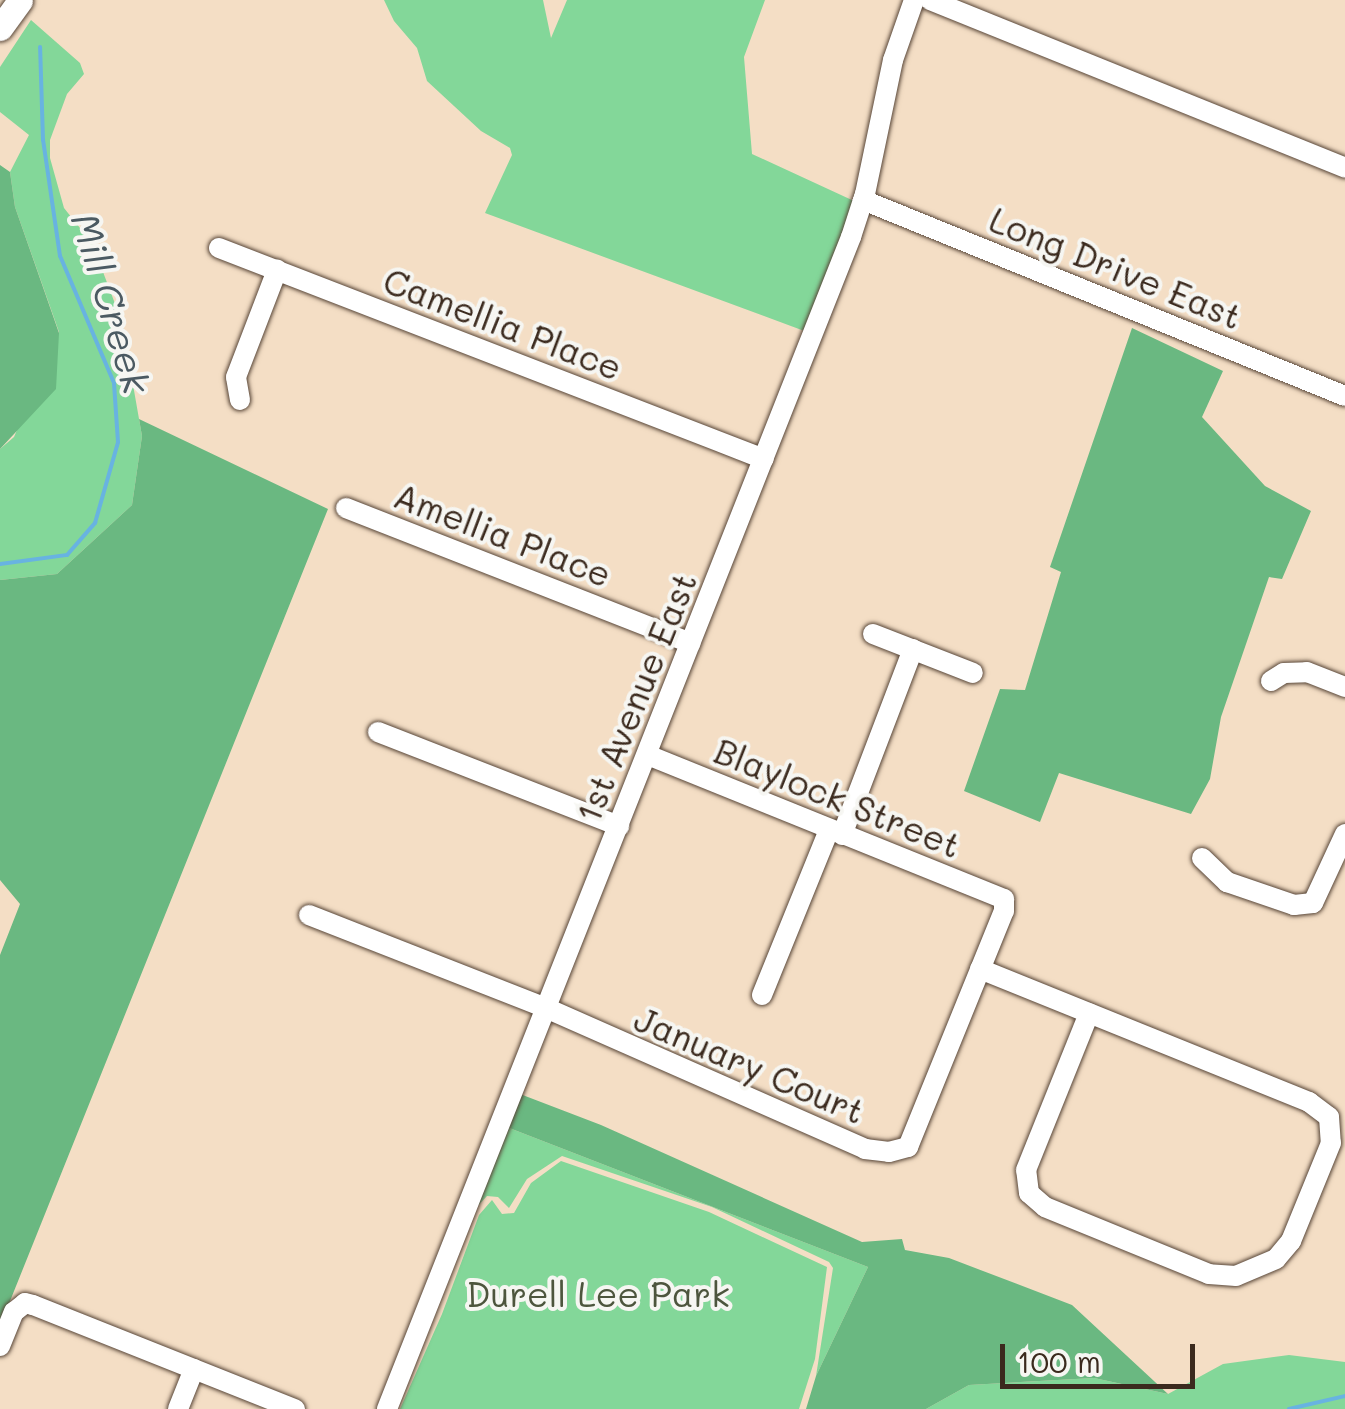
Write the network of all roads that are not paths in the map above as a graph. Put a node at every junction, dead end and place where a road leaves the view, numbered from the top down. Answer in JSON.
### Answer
{"nodes":[{"id":1,"x":20,"y":0,"type":"edge"},
{"id":2,"x":914,"y":0,"type":"edge"},
{"id":3,"x":937,"y":1,"type":"edge"},
{"id":4,"x":0,"y":28,"type":"edge"},
{"id":5,"x":1345,"y":168,"type":"edge"},
{"id":6,"x":863,"y":200,"type":"junction"},
{"id":7,"x":219,"y":248,"type":"dead end"},
{"id":8,"x":277,"y":270,"type":"junction"},
{"id":9,"x":1345,"y":396,"type":"edge"},
{"id":10,"x":240,"y":400,"type":"dead end"},
{"id":11,"x":764,"y":459,"type":"junction"},
{"id":12,"x":346,"y":508,"type":"dead end"},
{"id":13,"x":873,"y":634,"type":"dead end"},
{"id":14,"x":691,"y":643,"type":"junction"},
{"id":15,"x":912,"y":650,"type":"junction"},
{"id":16,"x":973,"y":673,"type":"dead end"},
{"id":17,"x":1271,"y":680,"type":"dead end"},
{"id":18,"x":1345,"y":687,"type":"edge"},
{"id":19,"x":378,"y":732,"type":"dead end"},
{"id":20,"x":647,"y":756,"type":"junction"},
{"id":21,"x":620,"y":826,"type":"junction"},
{"id":22,"x":836,"y":833,"type":"junction"},
{"id":23,"x":1345,"y":834,"type":"edge"},
{"id":24,"x":1202,"y":858,"type":"dead end"},
{"id":25,"x":1004,"y":899,"type":"joint"},
{"id":26,"x":309,"y":915,"type":"dead end"},
{"id":27,"x":980,"y":969,"type":"junction"},
{"id":28,"x":762,"y":995,"type":"dead end"},
{"id":29,"x":546,"y":1008,"type":"junction"},
{"id":30,"x":1090,"y":1014,"type":"junction"},
{"id":31,"x":1337,"y":1113,"type":"edge"},
{"id":32,"x":0,"y":1346,"type":"edge"},
{"id":33,"x":194,"y":1369,"type":"junction"},
{"id":34,"x":178,"y":1409,"type":"edge"},
{"id":35,"x":295,"y":1409,"type":"edge"},
{"id":36,"x":388,"y":1409,"type":"edge"}],
"edges":[{"from":1,"to":4,"type":"main road"},
{"from":2,"to":6,"type":"street","name":"1st Avenue East"},
{"from":3,"to":5,"type":"street"},
{"from":6,"to":9,"type":"street","name":"Long Drive East"},
{"from":6,"to":11,"type":"street","name":"1st Avenue East"},
{"from":7,"to":8,"type":"street","name":"Camellia Place"},
{"from":8,"to":10,"type":"street"},
{"from":8,"to":11,"type":"street","name":"Camellia Place"},
{"from":11,"to":14,"type":"street","name":"1st Avenue East"},
{"from":12,"to":14,"type":"street","name":"Amellia Place"},
{"from":13,"to":15,"type":"street"},
{"from":14,"to":20,"type":"street","name":"1st Avenue East"},
{"from":15,"to":16,"type":"street"},
{"from":15,"to":22,"type":"street"},
{"from":17,"to":18,"type":"street"},
{"from":19,"to":21,"type":"street"},
{"from":20,"to":21,"type":"street","name":"1st Avenue East"},
{"from":20,"to":22,"type":"street","name":"Blaylock Street"},
{"from":21,"to":29,"type":"street","name":"1st Avenue East"},
{"from":22,"to":25,"type":"street","name":"Blaylock Street"},
{"from":22,"to":28,"type":"street"},
{"from":23,"to":24,"type":"street"},
{"from":25,"to":27,"type":"street","name":"January Court"},
{"from":26,"to":29,"type":"street"},
{"from":27,"to":29,"type":"street","name":"January Court"},
{"from":27,"to":30,"type":"street"},
{"from":29,"to":36,"type":"street","name":"1st Avenue East"},
{"from":30,"to":31,"type":"street"},
{"from":30,"to":31,"type":"street"},
{"from":32,"to":33,"type":"street"},
{"from":33,"to":34,"type":"street"},
{"from":33,"to":35,"type":"street"}]}
